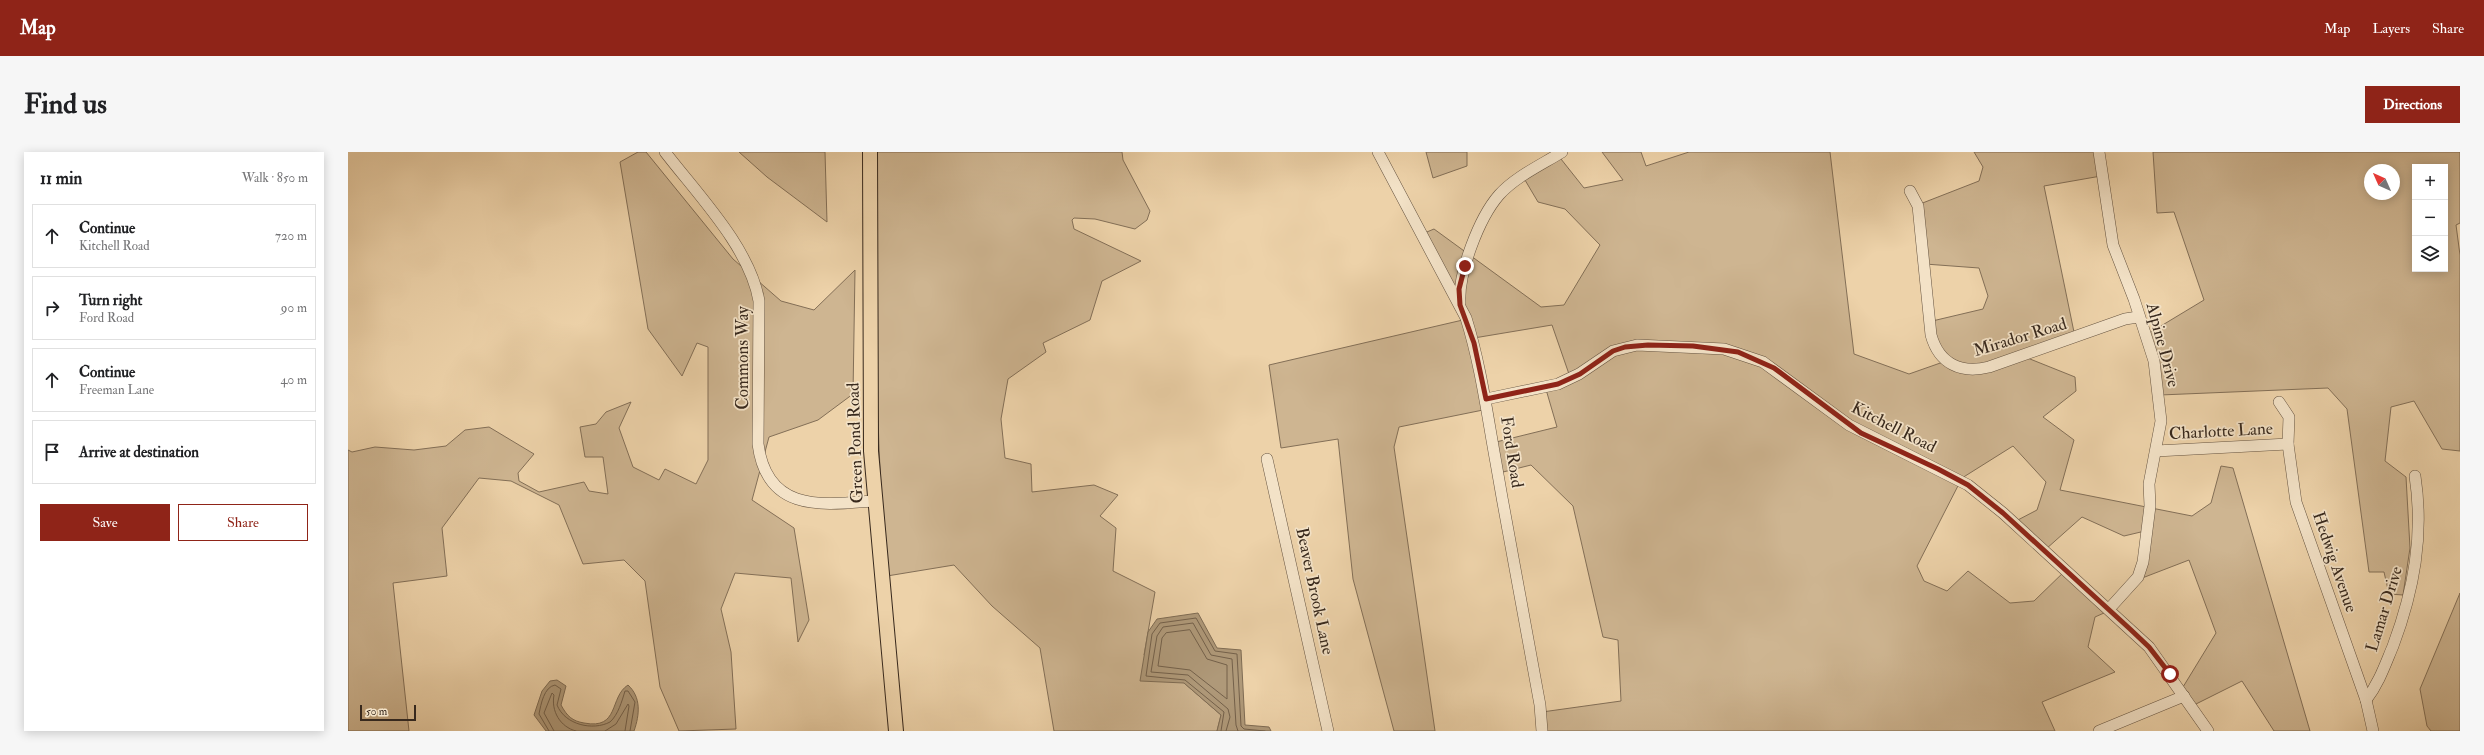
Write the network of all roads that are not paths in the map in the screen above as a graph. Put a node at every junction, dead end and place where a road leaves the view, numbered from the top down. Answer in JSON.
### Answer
{"nodes":[{"id":1,"x":665,"y":152,"type":"edge"},
{"id":2,"x":870,"y":152,"type":"edge"},
{"id":3,"x":1378,"y":152,"type":"edge"},
{"id":4,"x":1562,"y":152,"type":"edge"},
{"id":5,"x":2099,"y":152,"type":"edge"},
{"id":6,"x":1910,"y":190,"type":"dead end"},
{"id":7,"x":1460,"y":305,"type":"junction"},
{"id":8,"x":2138,"y":317,"type":"junction"},
{"id":9,"x":1486,"y":399,"type":"junction"},
{"id":10,"x":2279,"y":402,"type":"dead end"},
{"id":11,"x":2288,"y":444,"type":"junction"},
{"id":12,"x":2156,"y":452,"type":"junction"},
{"id":13,"x":1267,"y":459,"type":"dead end"},
{"id":14,"x":2415,"y":476,"type":"dead end"},
{"id":15,"x":874,"y":501,"type":"junction"},
{"id":16,"x":2109,"y":609,"type":"junction"},
{"id":17,"x":2184,"y":696,"type":"junction"},
{"id":18,"x":2366,"y":700,"type":"junction"},
{"id":19,"x":896,"y":731,"type":"edge"},
{"id":20,"x":1328,"y":731,"type":"edge"},
{"id":21,"x":1542,"y":731,"type":"edge"},
{"id":22,"x":2098,"y":731,"type":"edge"},
{"id":23,"x":2208,"y":731,"type":"edge"},
{"id":24,"x":2373,"y":731,"type":"edge"}],
"edges":[{"from":1,"to":15,"type":"street","name":"Commons Way"},
{"from":2,"to":15,"type":"main road","name":"Green Pond Road"},
{"from":3,"to":7,"type":"street","name":"Ford Road"},
{"from":4,"to":7,"type":"street"},
{"from":5,"to":8,"type":"street","name":"Alpine Drive"},
{"from":6,"to":8,"type":"street","name":"Mirador Road"},
{"from":7,"to":9,"type":"street","name":"Ford Road"},
{"from":8,"to":12,"type":"street","name":"Alpine Drive"},
{"from":9,"to":16,"type":"street","name":"Kitchell Road"},
{"from":9,"to":21,"type":"street","name":"Ford Road"},
{"from":10,"to":11,"type":"street","name":"Hedwig Avenue"},
{"from":11,"to":12,"type":"street","name":"Charlotte Lane"},
{"from":11,"to":18,"type":"street","name":"Hedwig Avenue"},
{"from":12,"to":16,"type":"street","name":"Alpine Drive"},
{"from":13,"to":20,"type":"street","name":"Beaver Brook Lane"},
{"from":14,"to":18,"type":"street","name":"Lamar Drive"},
{"from":15,"to":19,"type":"main road","name":"Green Pond Road"},
{"from":16,"to":17,"type":"street","name":"Kitchell Road"},
{"from":17,"to":22,"type":"street"},
{"from":17,"to":23,"type":"street","name":"Kitchell Road"},
{"from":18,"to":24,"type":"street","name":"Hedwig Avenue"}]}
